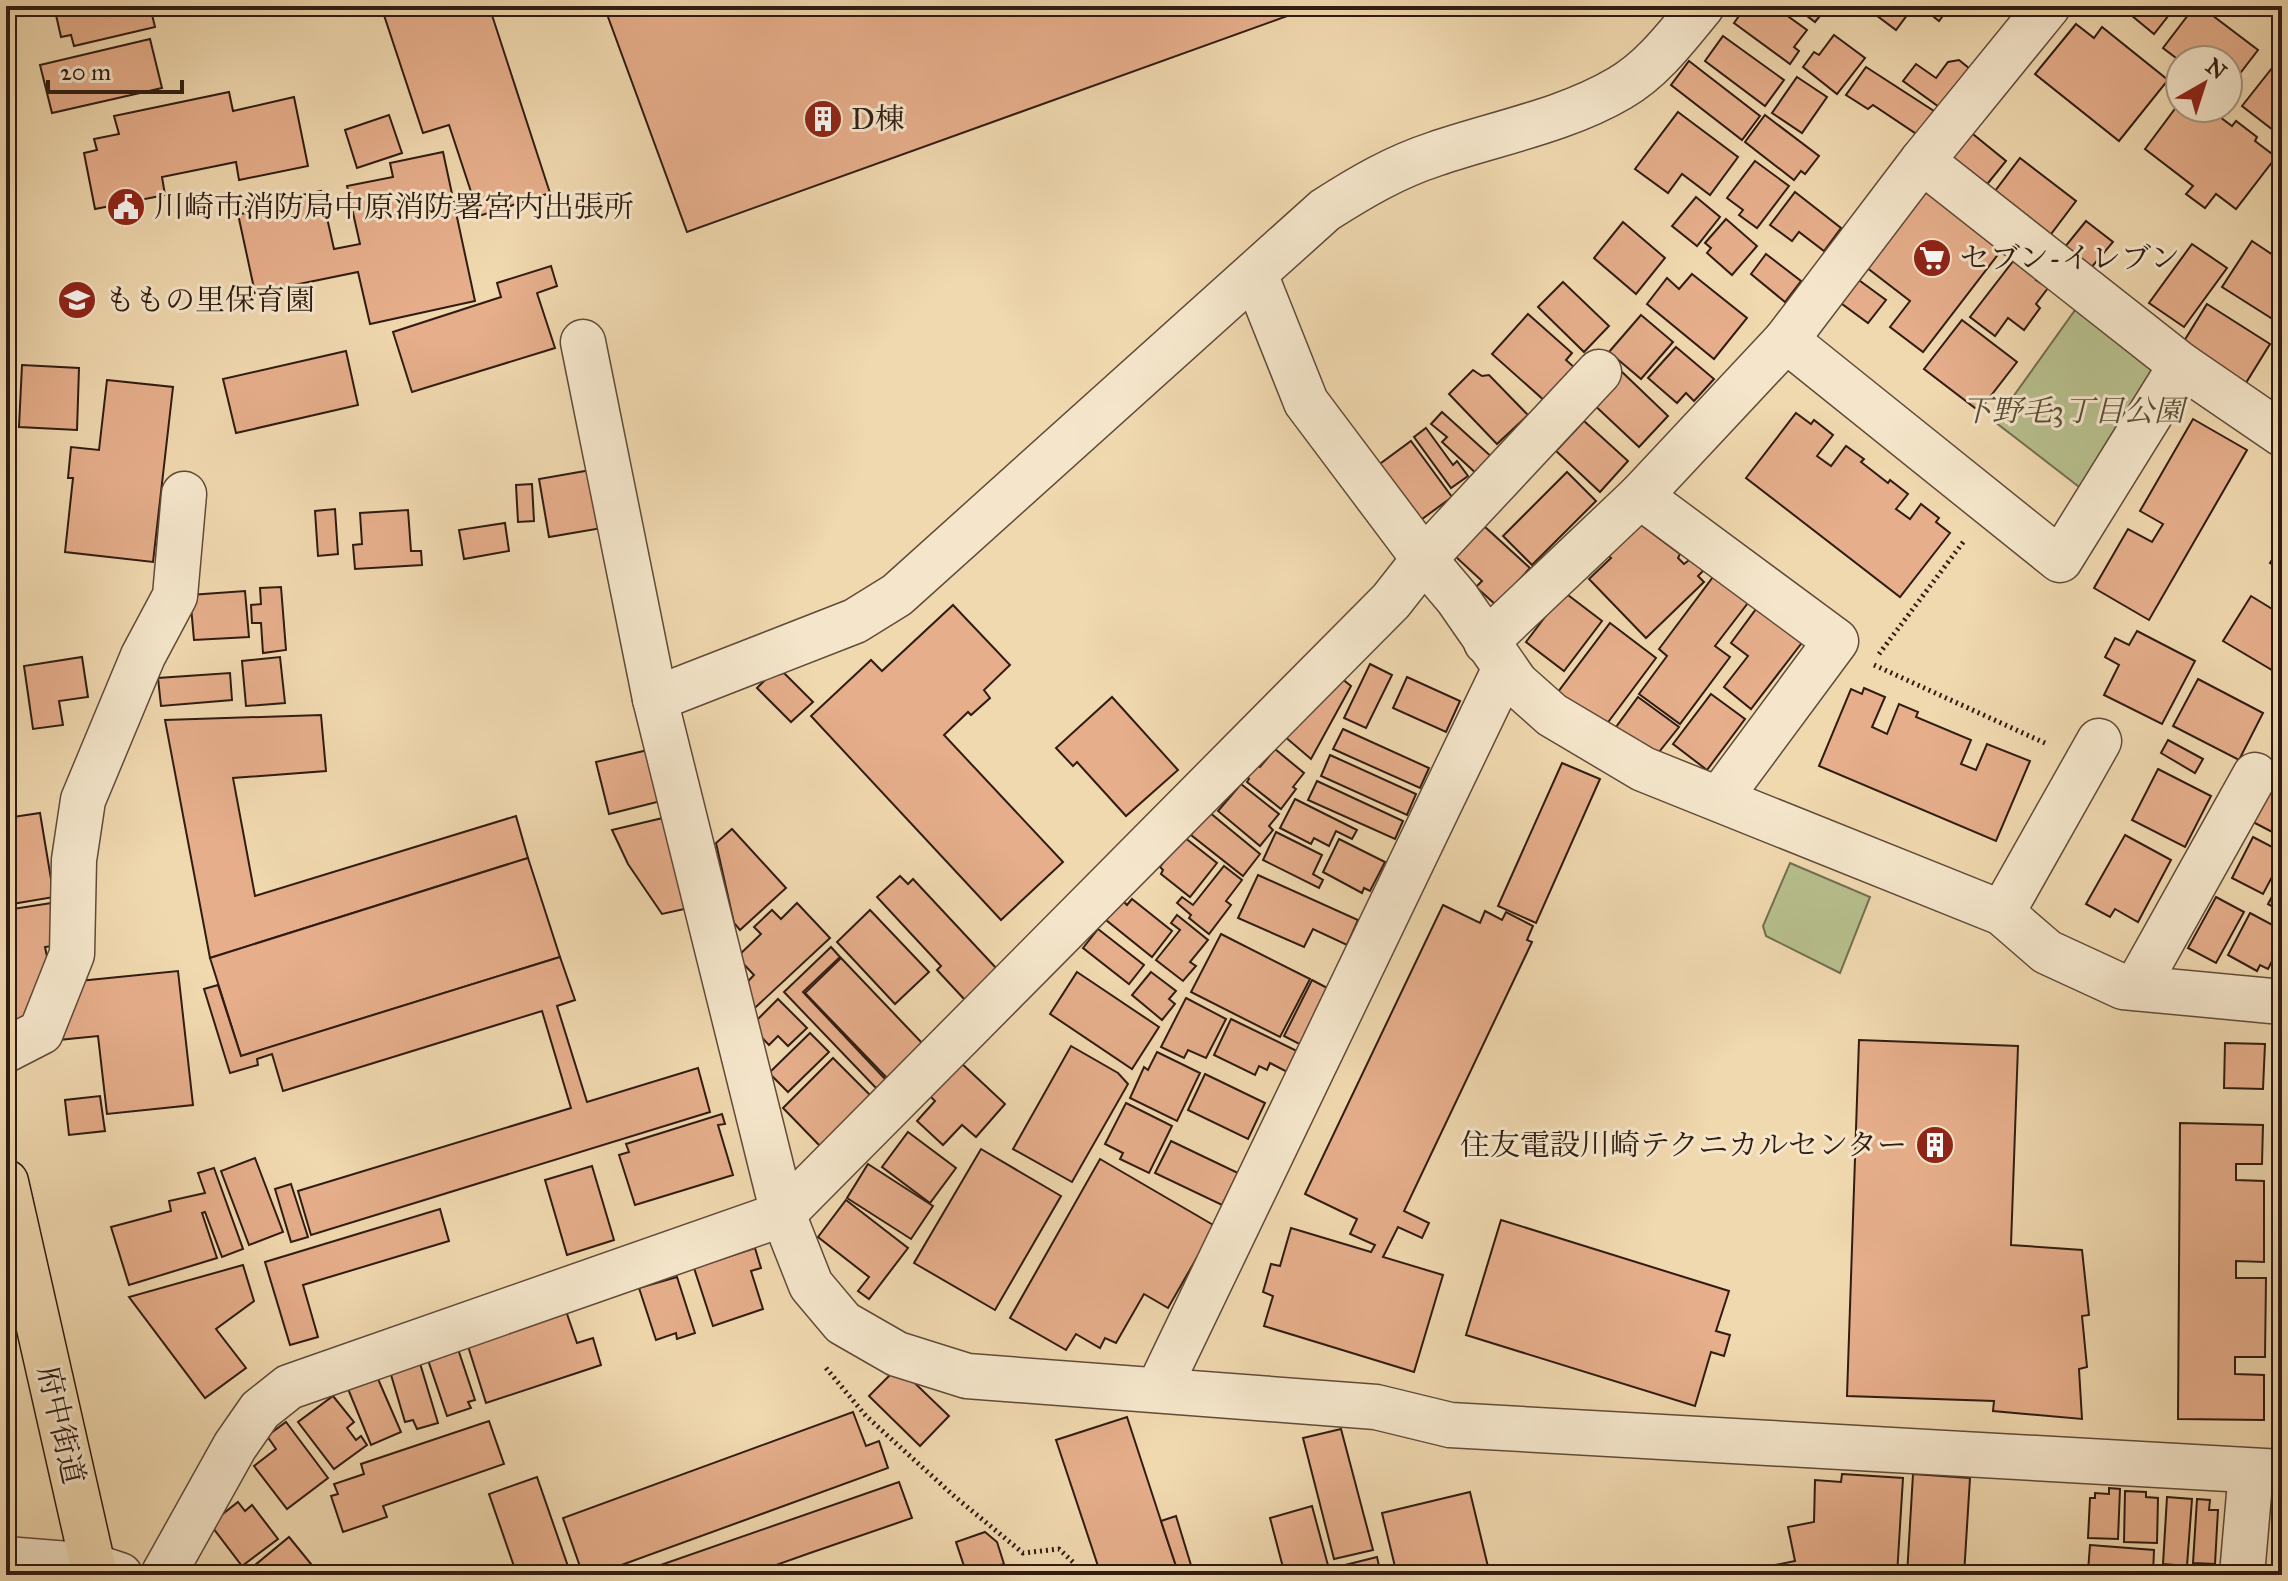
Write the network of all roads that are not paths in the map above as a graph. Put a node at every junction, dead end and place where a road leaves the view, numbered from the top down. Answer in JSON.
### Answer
{"nodes":[{"id":1,"x":1702,"y":6,"type":"edge"},
{"id":2,"x":2048,"y":6,"type":"edge"},
{"id":3,"x":1922,"y":161,"type":"junction"},
{"id":4,"x":1255,"y":274,"type":"junction"},
{"id":5,"x":1786,"y":340,"type":"junction"},
{"id":6,"x":583,"y":342,"type":"dead end"},
{"id":7,"x":2181,"y":365,"type":"junction"},
{"id":8,"x":1599,"y":372,"type":"dead end"},
{"id":9,"x":2282,"y":434,"type":"edge"},
{"id":10,"x":184,"y":494,"type":"dead end"},
{"id":11,"x":1640,"y":496,"type":"junction"},
{"id":12,"x":1424,"y":559,"type":"junction"},
{"id":13,"x":1496,"y":655,"type":"junction"},
{"id":14,"x":655,"y":699,"type":"junction"},
{"id":15,"x":2093,"y":752,"type":"road end"},
{"id":16,"x":2255,"y":775,"type":"dead end"},
{"id":17,"x":1719,"y":799,"type":"junction"},
{"id":18,"x":2002,"y":913,"type":"junction"},
{"id":19,"x":2136,"y":988,"type":"junction"},
{"id":20,"x":2282,"y":1002,"type":"edge"},
{"id":21,"x":6,"y":1050,"type":"edge"},
{"id":22,"x":6,"y":1182,"type":"edge"},
{"id":23,"x":783,"y":1214,"type":"junction"},
{"id":24,"x":1158,"y":1390,"type":"junction"},
{"id":25,"x":2266,"y":1472,"type":"edge"},
{"id":26,"x":6,"y":1559,"type":"edge"},
{"id":27,"x":103,"y":1572,"type":"edge"},
{"id":28,"x":163,"y":1575,"type":"edge"},
{"id":29,"x":2242,"y":1575,"type":"edge"}],
"edges":[{"from":1,"to":4,"type":"street"},
{"from":2,"to":3,"type":"street"},
{"from":3,"to":5,"type":"street"},
{"from":3,"to":7,"type":"street"},
{"from":4,"to":12,"type":"street"},
{"from":4,"to":14,"type":"street"},
{"from":5,"to":7,"type":"street"},
{"from":5,"to":11,"type":"street"},
{"from":6,"to":14,"type":"street"},
{"from":7,"to":9,"type":"street"},
{"from":8,"to":12,"type":"street"},
{"from":10,"to":21,"type":"street"},
{"from":11,"to":13,"type":"street"},
{"from":11,"to":17,"type":"street"},
{"from":12,"to":13,"type":"street"},
{"from":12,"to":23,"type":"street"},
{"from":13,"to":17,"type":"street"},
{"from":13,"to":24,"type":"street"},
{"from":14,"to":23,"type":"street"},
{"from":15,"to":18,"type":"street"},
{"from":16,"to":19,"type":"street"},
{"from":17,"to":18,"type":"street"},
{"from":18,"to":19,"type":"street"},
{"from":19,"to":20,"type":"street"},
{"from":22,"to":27,"type":"highway","name":"府中街道"},
{"from":23,"to":24,"type":"street"},
{"from":23,"to":28,"type":"street"},
{"from":24,"to":25,"type":"street"},
{"from":25,"to":29,"type":"street"},
{"from":26,"to":27,"type":"street"}]}
